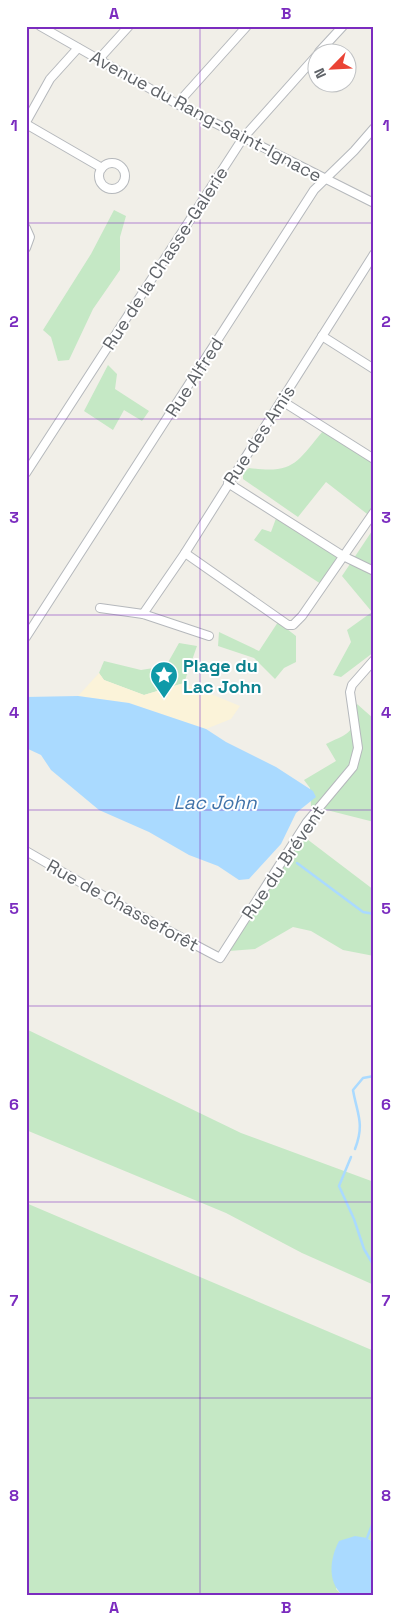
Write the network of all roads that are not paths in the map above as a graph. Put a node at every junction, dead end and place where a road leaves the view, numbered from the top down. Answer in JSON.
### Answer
{"nodes":[{"id":1,"x":40,"y":26,"type":"edge"},
{"id":2,"x":129,"y":26,"type":"edge"},
{"id":3,"x":247,"y":26,"type":"edge"},
{"id":4,"x":343,"y":26,"type":"edge"},
{"id":5,"x":328,"y":42,"type":"edge"},
{"id":6,"x":78,"y":48,"type":"junction"},
{"id":7,"x":99,"y":60,"type":"junction"},
{"id":8,"x":308,"y":64,"type":"edge"},
{"id":9,"x":178,"y":104,"type":"junction"},
{"id":10,"x":26,"y":123,"type":"edge"},
{"id":11,"x":374,"y":128,"type":"edge"},
{"id":12,"x":242,"y":138,"type":"junction"},
{"id":13,"x":102,"y":168,"type":"dead end"},
{"id":14,"x":325,"y":179,"type":"junction"},
{"id":15,"x":374,"y":203,"type":"edge"},
{"id":16,"x":26,"y":228,"type":"edge"},
{"id":17,"x":26,"y":248,"type":"edge"},
{"id":18,"x":374,"y":254,"type":"edge"},
{"id":19,"x":322,"y":336,"type":"junction"},
{"id":20,"x":374,"y":369,"type":"edge"},
{"id":21,"x":282,"y":401,"type":"junction"},
{"id":22,"x":374,"y":459,"type":"edge"},
{"id":23,"x":26,"y":473,"type":"edge"},
{"id":24,"x":228,"y":482,"type":"junction"},
{"id":25,"x":374,"y":512,"type":"edge"},
{"id":26,"x":184,"y":553,"type":"junction"},
{"id":27,"x":343,"y":556,"type":"junction"},
{"id":28,"x":374,"y":571,"type":"edge"},
{"id":29,"x":100,"y":608,"type":"dead end"},
{"id":30,"x":143,"y":614,"type":"junction"},
{"id":31,"x":209,"y":636,"type":"dead end"},
{"id":32,"x":26,"y":637,"type":"edge"},
{"id":33,"x":374,"y":660,"type":"edge"},
{"id":34,"x":26,"y":851,"type":"edge"},
{"id":35,"x":220,"y":958,"type":"joint"}],
"edges":[{"from":1,"to":6,"type":"street","name":"Avenue du Rang-Saint-Ignace"},
{"from":2,"to":7,"type":"street"},
{"from":3,"to":9,"type":"street"},
{"from":4,"to":5,"type":"street","name":"Rue de la Chasse-Galerie"},
{"from":6,"to":7,"type":"street","name":"Avenue du Rang-Saint-Ignace"},
{"from":6,"to":10,"type":"street"},
{"from":7,"to":9,"type":"street","name":"Avenue du Rang-Saint-Ignace"},
{"from":8,"to":12,"type":"street","name":"Rue de la Chasse-Galerie"},
{"from":9,"to":12,"type":"street","name":"Avenue du Rang-Saint-Ignace"},
{"from":10,"to":13,"type":"street"},
{"from":11,"to":14,"type":"street","name":"Rue Alfred"},
{"from":12,"to":14,"type":"street","name":"Avenue du Rang-Saint-Ignace"},
{"from":12,"to":23,"type":"street","name":"Rue de la Chasse-Galerie"},
{"from":14,"to":15,"type":"street","name":"Avenue du Rang-Saint-Ignace"},
{"from":14,"to":32,"type":"street","name":"Rue Alfred"},
{"from":16,"to":17,"type":"street"},
{"from":18,"to":19,"type":"street","name":"Rue des Amis"},
{"from":19,"to":20,"type":"street"},
{"from":19,"to":21,"type":"street","name":"Rue des Amis"},
{"from":21,"to":22,"type":"street"},
{"from":21,"to":24,"type":"street","name":"Rue des Amis"},
{"from":24,"to":26,"type":"street","name":"Rue des Amis"},
{"from":24,"to":27,"type":"street"},
{"from":25,"to":27,"type":"street"},
{"from":26,"to":27,"type":"street"},
{"from":26,"to":30,"type":"street","name":"Rue des Amis"},
{"from":27,"to":28,"type":"street"},
{"from":29,"to":30,"type":"street"},
{"from":30,"to":31,"type":"street"},
{"from":33,"to":35,"type":"street","name":"Rue du Brévent"},
{"from":34,"to":35,"type":"street","name":"Rue de Chasseforêt"}]}
